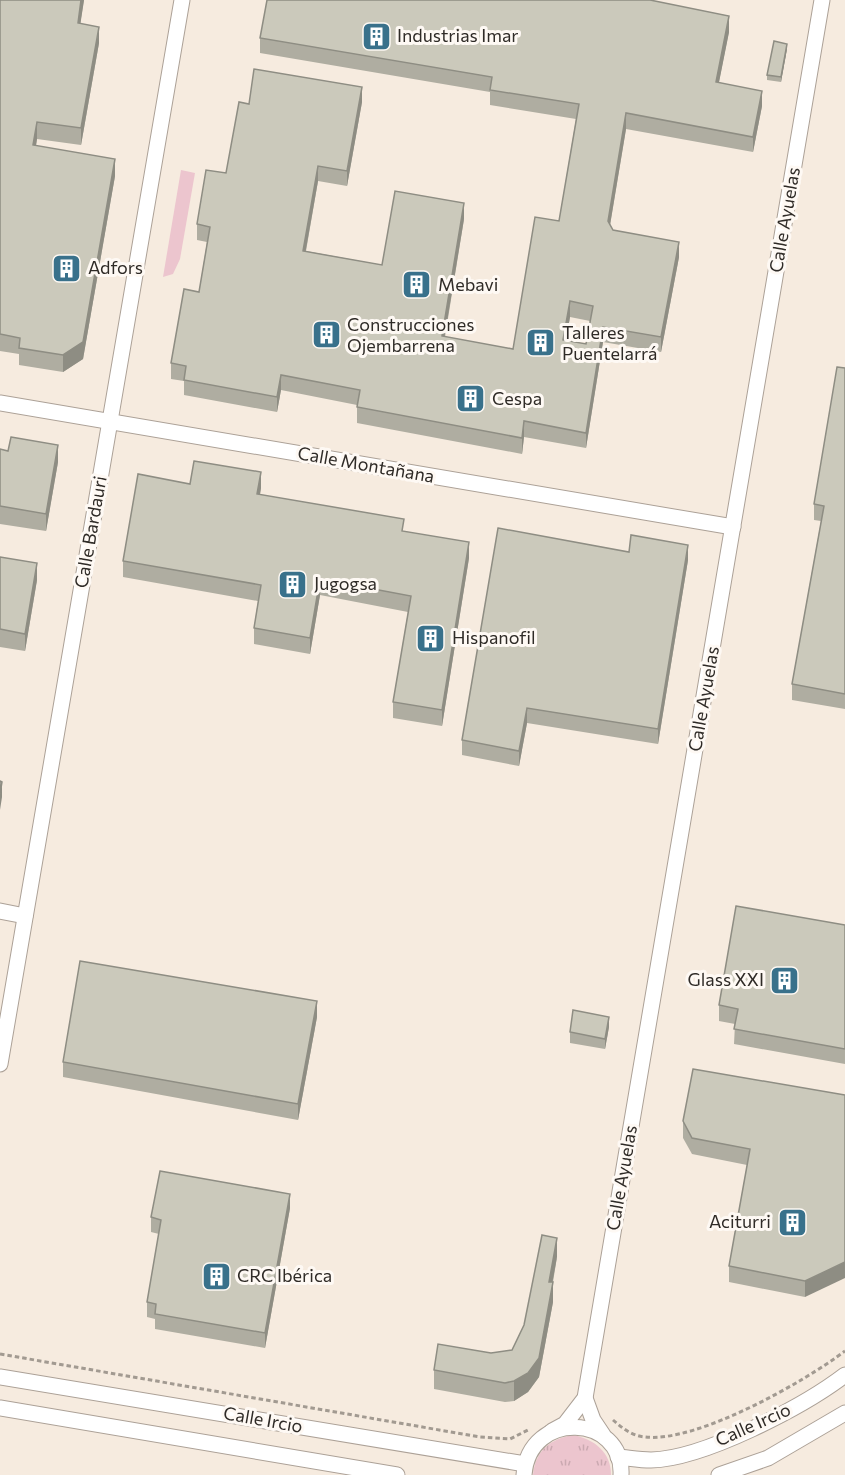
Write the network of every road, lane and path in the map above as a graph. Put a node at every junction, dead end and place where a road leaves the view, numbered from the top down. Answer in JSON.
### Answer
{"nodes":[{"id":1,"x":182,"y":0,"type":"edge"},
{"id":2,"x":822,"y":0,"type":"edge"},
{"id":3,"x":0,"y":403,"type":"edge"},
{"id":4,"x":110,"y":421,"type":"junction"},
{"id":5,"x":733,"y":528,"type":"junction"},
{"id":6,"x":0,"y":911,"type":"edge"},
{"id":7,"x":25,"y":916,"type":"junction"},
{"id":8,"x":0,"y":1064,"type":"edge"},
{"id":9,"x":845,"y":1351,"type":"edge"},
{"id":10,"x":0,"y":1354,"type":"edge"},
{"id":11,"x":845,"y":1375,"type":"edge"},
{"id":12,"x":0,"y":1377,"type":"edge"},
{"id":13,"x":585,"y":1398,"type":"junction"},
{"id":14,"x":0,"y":1408,"type":"edge"},
{"id":15,"x":845,"y":1413,"type":"edge"},
{"id":16,"x":609,"y":1416,"type":"dead end"},
{"id":17,"x":530,"y":1428,"type":"dead end"},
{"id":18,"x":552,"y":1431,"type":"junction"},
{"id":19,"x":606,"y":1440,"type":"junction"},
{"id":20,"x":618,"y":1457,"type":"junction"},
{"id":21,"x":525,"y":1470,"type":"edge"},
{"id":22,"x":397,"y":1475,"type":"edge"},
{"id":23,"x":621,"y":1475,"type":"edge"},
{"id":24,"x":719,"y":1475,"type":"edge"}],
"edges":[{"from":1,"to":4,"type":"street","name":"Calle Bardauri"},
{"from":2,"to":5,"type":"street","name":"Calle Ayuelas"},
{"from":3,"to":4,"type":"street","name":"Calle Montañana"},
{"from":4,"to":5,"type":"street","name":"Calle Montañana"},
{"from":4,"to":7,"type":"street","name":"Calle Bardauri"},
{"from":5,"to":13,"type":"street","name":"Calle Ayuelas"},
{"from":6,"to":7,"type":"street"},
{"from":7,"to":8,"type":"street","name":"Calle Bardauri"},
{"from":9,"to":16,"type":"path"},
{"from":10,"to":17,"type":"path"},
{"from":11,"to":20,"type":"street","name":"Calle Ircio"},
{"from":12,"to":21,"type":"street","name":"Calle Ircio"},
{"from":13,"to":18,"type":"street","name":"Calle Ayuelas"},
{"from":13,"to":19,"type":"street"},
{"from":14,"to":22,"type":"street","name":"Calle Ircio"},
{"from":15,"to":24,"type":"street","name":"Calle Ircio"},
{"from":18,"to":19,"type":"street"},
{"from":18,"to":21,"type":"street","name":"Calle Ayuelas"},
{"from":19,"to":20,"type":"street"},
{"from":20,"to":23,"type":"street"}]}
